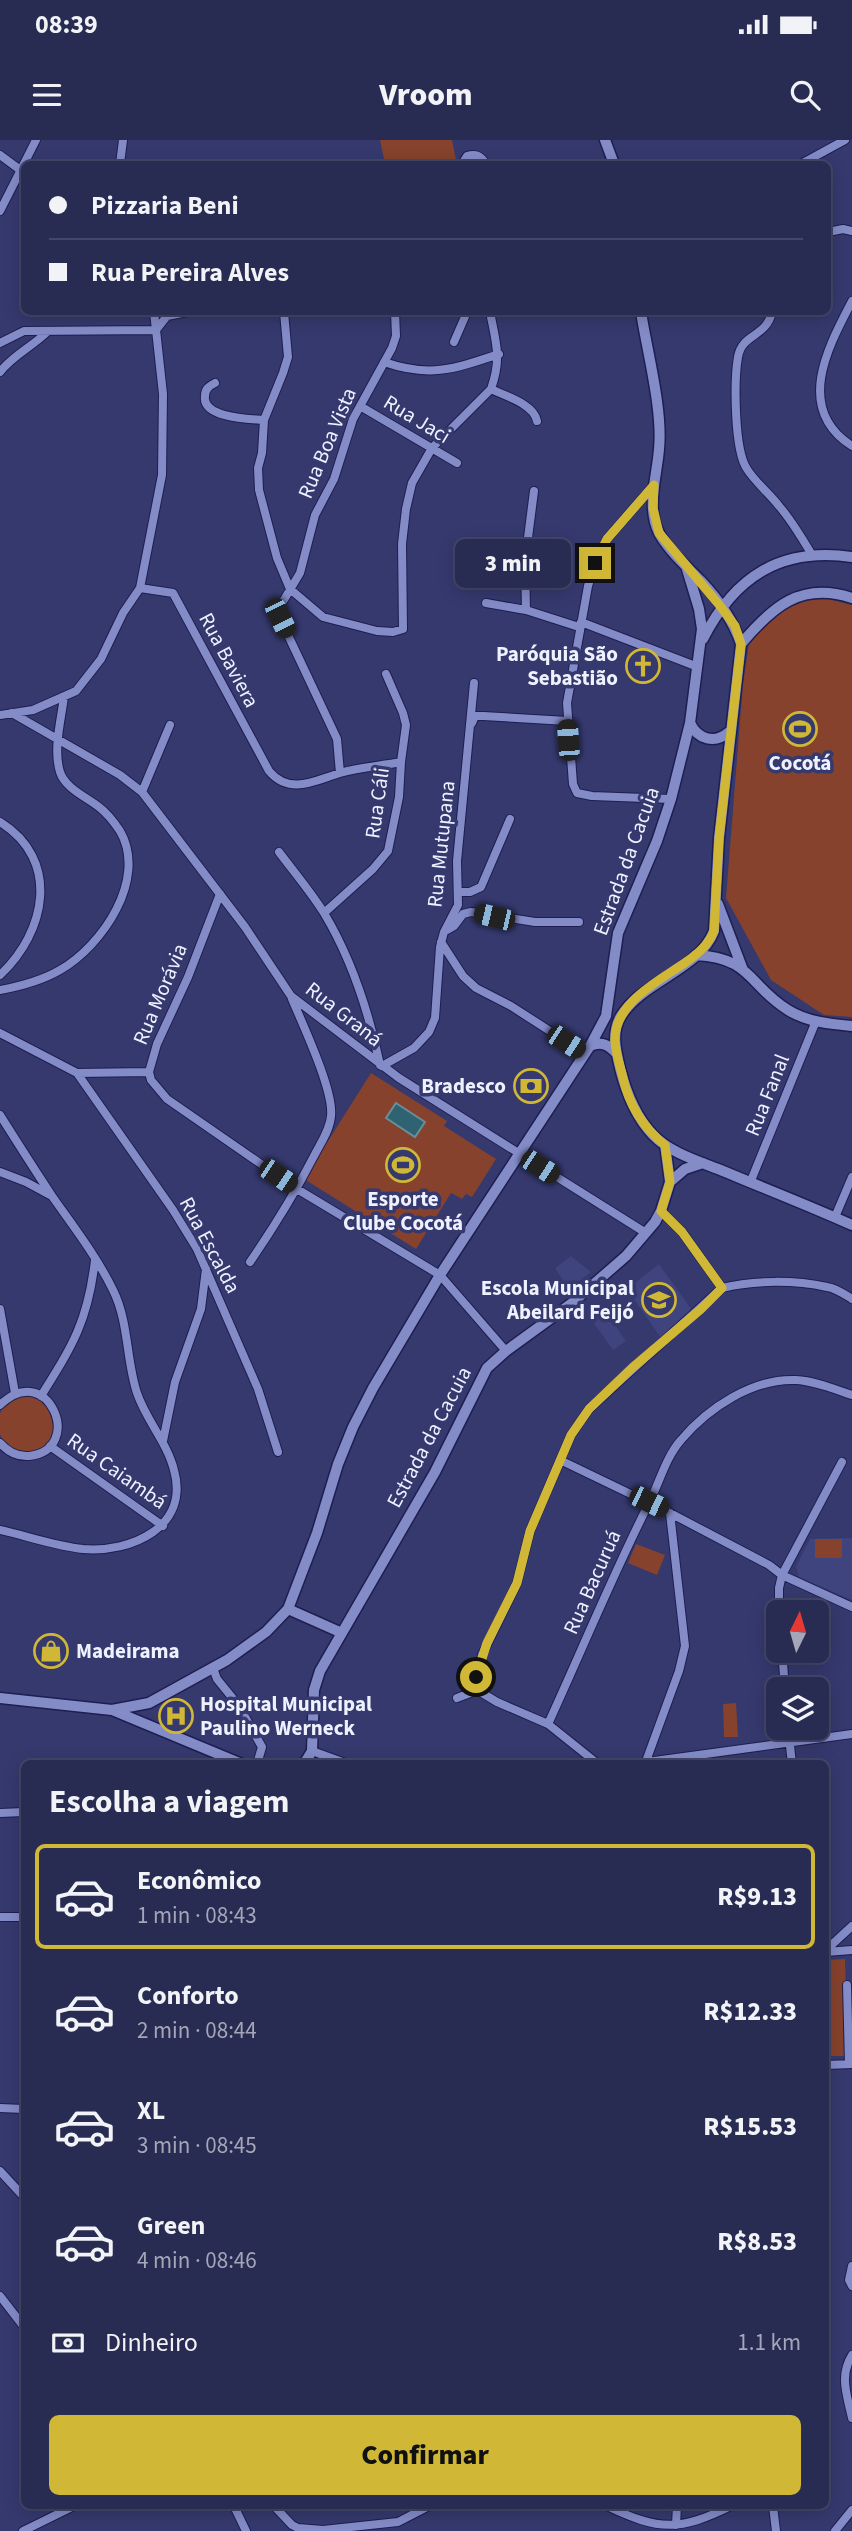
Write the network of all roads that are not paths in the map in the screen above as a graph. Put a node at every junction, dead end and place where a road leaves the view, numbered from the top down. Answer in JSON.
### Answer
{"nodes":[{"id":1,"x":36,"y":140,"type":"edge"},
{"id":2,"x":123,"y":140,"type":"edge"},
{"id":3,"x":605,"y":140,"type":"edge"},
{"id":4,"x":845,"y":140,"type":"edge"},
{"id":5,"x":0,"y":155,"type":"edge"},
{"id":6,"x":24,"y":161,"type":"edge"},
{"id":7,"x":120,"y":161,"type":"edge"},
{"id":8,"x":464,"y":161,"type":"edge"},
{"id":9,"x":483,"y":161,"type":"edge"},
{"id":10,"x":613,"y":161,"type":"edge"},
{"id":11,"x":806,"y":161,"type":"edge"},
{"id":12,"x":21,"y":166,"type":"edge"},
{"id":13,"x":19,"y":169,"type":"junction"},
{"id":14,"x":0,"y":211,"type":"edge"},
{"id":15,"x":852,"y":231,"type":"edge"},
{"id":16,"x":831,"y":232,"type":"edge"},
{"id":17,"x":852,"y":301,"type":"edge"},
{"id":18,"x":155,"y":315,"type":"edge"},
{"id":19,"x":172,"y":315,"type":"edge"},
{"id":20,"x":284,"y":315,"type":"edge"},
{"id":21,"x":395,"y":315,"type":"edge"},
{"id":22,"x":466,"y":315,"type":"edge"},
{"id":23,"x":492,"y":315,"type":"edge"},
{"id":24,"x":641,"y":315,"type":"edge"},
{"id":25,"x":771,"y":315,"type":"edge"},
{"id":26,"x":156,"y":330,"type":"junction"},
{"id":27,"x":47,"y":332,"type":"junction"},
{"id":28,"x":454,"y":342,"type":"dead end"},
{"id":29,"x":0,"y":343,"type":"edge"},
{"id":30,"x":499,"y":355,"type":"junction"},
{"id":31,"x":384,"y":362,"type":"junction"},
{"id":32,"x":0,"y":372,"type":"edge"},
{"id":33,"x":215,"y":383,"type":"dead end"},
{"id":34,"x":491,"y":389,"type":"junction"},
{"id":35,"x":360,"y":405,"type":"junction"},
{"id":36,"x":264,"y":420,"type":"junction"},
{"id":37,"x":537,"y":421,"type":"dead end"},
{"id":38,"x":852,"y":446,"type":"edge"},
{"id":39,"x":432,"y":448,"type":"junction"},
{"id":40,"x":457,"y":463,"type":"dead end"},
{"id":41,"x":654,"y":485,"type":"junction"},
{"id":42,"x":534,"y":491,"type":"dead end"},
{"id":43,"x":806,"y":556,"type":"junction"},
{"id":44,"x":852,"y":557,"type":"edge"},
{"id":45,"x":686,"y":566,"type":"junction"},
{"id":46,"x":140,"y":587,"type":"junction"},
{"id":47,"x":288,"y":592,"type":"junction"},
{"id":48,"x":852,"y":598,"type":"edge"},
{"id":49,"x":486,"y":603,"type":"dead end"},
{"id":50,"x":721,"y":607,"type":"junction"},
{"id":51,"x":526,"y":610,"type":"junction"},
{"id":52,"x":580,"y":625,"type":"junction"},
{"id":53,"x":741,"y":644,"type":"junction"},
{"id":54,"x":701,"y":645,"type":"junction"},
{"id":55,"x":698,"y":667,"type":"junction"},
{"id":56,"x":386,"y":674,"type":"dead end"},
{"id":57,"x":474,"y":683,"type":"dead end"},
{"id":58,"x":64,"y":697,"type":"junction"},
{"id":59,"x":12,"y":713,"type":"junction"},
{"id":60,"x":0,"y":715,"type":"edge"},
{"id":61,"x":567,"y":721,"type":"junction"},
{"id":62,"x":472,"y":723,"type":"junction"},
{"id":63,"x":690,"y":723,"type":"junction"},
{"id":64,"x":170,"y":725,"type":"dead end"},
{"id":65,"x":729,"y":732,"type":"junction"},
{"id":66,"x":58,"y":740,"type":"junction"},
{"id":67,"x":401,"y":762,"type":"junction"},
{"id":68,"x":340,"y":773,"type":"junction"},
{"id":69,"x":142,"y":792,"type":"junction"},
{"id":70,"x":671,"y":799,"type":"junction"},
{"id":71,"x":510,"y":819,"type":"dead end"},
{"id":72,"x":0,"y":822,"type":"edge"},
{"id":73,"x":279,"y":852,"type":"dead end"},
{"id":74,"x":458,"y":892,"type":"junction"},
{"id":75,"x":220,"y":894,"type":"junction"},
{"id":76,"x":717,"y":901,"type":"junction"},
{"id":77,"x":324,"y":913,"type":"junction"},
{"id":78,"x":579,"y":922,"type":"dead end"},
{"id":79,"x":444,"y":932,"type":"junction"},
{"id":80,"x":441,"y":942,"type":"junction"},
{"id":81,"x":696,"y":955,"type":"junction"},
{"id":82,"x":743,"y":970,"type":"junction"},
{"id":83,"x":0,"y":975,"type":"edge"},
{"id":84,"x":611,"y":985,"type":"junction"},
{"id":85,"x":0,"y":990,"type":"edge"},
{"id":86,"x":291,"y":996,"type":"junction"},
{"id":87,"x":638,"y":997,"type":"junction"},
{"id":88,"x":816,"y":1021,"type":"junction"},
{"id":89,"x":852,"y":1026,"type":"edge"},
{"id":90,"x":0,"y":1033,"type":"edge"},
{"id":91,"x":587,"y":1050,"type":"junction"},
{"id":92,"x":617,"y":1054,"type":"junction"},
{"id":93,"x":381,"y":1065,"type":"junction"},
{"id":94,"x":149,"y":1072,"type":"junction"},
{"id":95,"x":77,"y":1073,"type":"junction"},
{"id":96,"x":0,"y":1115,"type":"edge"},
{"id":97,"x":665,"y":1145,"type":"junction"},
{"id":98,"x":519,"y":1153,"type":"junction"},
{"id":99,"x":703,"y":1163,"type":"junction"},
{"id":100,"x":0,"y":1171,"type":"edge"},
{"id":101,"x":852,"y":1177,"type":"edge"},
{"id":102,"x":670,"y":1182,"type":"junction"},
{"id":103,"x":750,"y":1183,"type":"junction"},
{"id":104,"x":297,"y":1189,"type":"junction"},
{"id":105,"x":52,"y":1196,"type":"junction"},
{"id":106,"x":661,"y":1211,"type":"junction"},
{"id":107,"x":835,"y":1217,"type":"junction"},
{"id":108,"x":852,"y":1225,"type":"edge"},
{"id":109,"x":646,"y":1233,"type":"junction"},
{"id":110,"x":95,"y":1260,"type":"junction"},
{"id":111,"x":250,"y":1262,"type":"dead end"},
{"id":112,"x":206,"y":1269,"type":"junction"},
{"id":113,"x":440,"y":1275,"type":"junction"},
{"id":114,"x":722,"y":1288,"type":"junction"},
{"id":115,"x":852,"y":1299,"type":"edge"},
{"id":116,"x":0,"y":1309,"type":"edge"},
{"id":117,"x":506,"y":1351,"type":"junction"},
{"id":118,"x":15,"y":1393,"type":"junction"},
{"id":119,"x":852,"y":1395,"type":"edge"},
{"id":120,"x":41,"y":1396,"type":"junction"},
{"id":121,"x":0,"y":1405,"type":"edge"},
{"id":122,"x":163,"y":1441,"type":"junction"},
{"id":123,"x":0,"y":1443,"type":"edge"},
{"id":124,"x":50,"y":1446,"type":"junction"},
{"id":125,"x":278,"y":1452,"type":"dead end"},
{"id":126,"x":560,"y":1460,"type":"junction"},
{"id":127,"x":842,"y":1462,"type":"dead end"},
{"id":128,"x":649,"y":1502,"type":"junction"},
{"id":129,"x":670,"y":1513,"type":"junction"},
{"id":130,"x":163,"y":1526,"type":"junction"},
{"id":131,"x":0,"y":1530,"type":"edge"},
{"id":132,"x":782,"y":1575,"type":"junction"},
{"id":133,"x":779,"y":1600,"type":"edge"},
{"id":134,"x":852,"y":1607,"type":"edge"},
{"id":135,"x":288,"y":1609,"type":"junction"},
{"id":136,"x":342,"y":1633,"type":"junction"},
{"id":137,"x":213,"y":1668,"type":"junction"},
{"id":138,"x":478,"y":1690,"type":"junction"},
{"id":139,"x":0,"y":1698,"type":"edge"},
{"id":140,"x":457,"y":1698,"type":"dead end"},
{"id":141,"x":149,"y":1703,"type":"junction"},
{"id":142,"x":112,"y":1710,"type":"junction"},
{"id":143,"x":148,"y":1723,"type":"junction"},
{"id":144,"x":548,"y":1724,"type":"junction"},
{"id":145,"x":852,"y":1734,"type":"edge"},
{"id":146,"x":789,"y":1740,"type":"edge"},
{"id":147,"x":789,"y":1744,"type":"junction"},
{"id":148,"x":312,"y":1751,"type":"junction"},
{"id":149,"x":233,"y":1760,"type":"edge"},
{"id":150,"x":258,"y":1760,"type":"edge"},
{"id":151,"x":306,"y":1760,"type":"edge"},
{"id":152,"x":337,"y":1760,"type":"edge"},
{"id":153,"x":593,"y":1760,"type":"edge"},
{"id":154,"x":647,"y":1760,"type":"edge"},
{"id":155,"x":669,"y":1760,"type":"edge"},
{"id":156,"x":791,"y":1760,"type":"edge"},
{"id":157,"x":21,"y":1812,"type":"edge"},
{"id":158,"x":0,"y":1813,"type":"edge"},
{"id":159,"x":0,"y":1917,"type":"edge"},
{"id":160,"x":21,"y":1917,"type":"edge"},
{"id":161,"x":852,"y":1926,"type":"edge"},
{"id":162,"x":829,"y":1948,"type":"edge"},
{"id":163,"x":852,"y":1950,"type":"edge"},
{"id":164,"x":829,"y":1951,"type":"edge"},
{"id":165,"x":847,"y":1984,"type":"dead end"},
{"id":166,"x":851,"y":2064,"type":"edge"},
{"id":167,"x":829,"y":2065,"type":"edge"},
{"id":168,"x":0,"y":2108,"type":"edge"},
{"id":169,"x":21,"y":2109,"type":"edge"},
{"id":170,"x":0,"y":2171,"type":"edge"},
{"id":171,"x":21,"y":2194,"type":"edge"},
{"id":172,"x":852,"y":2266,"type":"edge"},
{"id":173,"x":852,"y":2287,"type":"edge"},
{"id":174,"x":0,"y":2295,"type":"edge"},
{"id":175,"x":21,"y":2323,"type":"edge"},
{"id":176,"x":852,"y":2355,"type":"edge"},
{"id":177,"x":852,"y":2418,"type":"edge"},
{"id":178,"x":68,"y":2509,"type":"edge"},
{"id":179,"x":235,"y":2509,"type":"edge"},
{"id":180,"x":277,"y":2509,"type":"edge"},
{"id":181,"x":410,"y":2509,"type":"edge"},
{"id":182,"x":424,"y":2509,"type":"edge"},
{"id":183,"x":614,"y":2509,"type":"edge"},
{"id":184,"x":677,"y":2509,"type":"edge"},
{"id":185,"x":725,"y":2509,"type":"edge"},
{"id":186,"x":773,"y":2509,"type":"edge"},
{"id":187,"x":852,"y":2510,"type":"edge"},
{"id":188,"x":411,"y":2516,"type":"junction"},
{"id":189,"x":676,"y":2525,"type":"junction"},
{"id":190,"x":23,"y":2531,"type":"edge"},
{"id":191,"x":246,"y":2531,"type":"edge"},
{"id":192,"x":776,"y":2531,"type":"edge"},
{"id":193,"x":835,"y":2531,"type":"edge"}],
"edges":[{"from":1,"to":6,"type":"street"},
{"from":2,"to":7,"type":"street"},
{"from":3,"to":10,"type":"main road"},
{"from":4,"to":11,"type":"street"},
{"from":5,"to":13,"type":"street"},
{"from":8,"to":9,"type":"street"},
{"from":12,"to":13,"type":"street"},
{"from":13,"to":14,"type":"street"},
{"from":15,"to":16,"type":"street"},
{"from":17,"to":38,"type":"street"},
{"from":18,"to":26,"type":"street"},
{"from":19,"to":26,"type":"street"},
{"from":20,"to":36,"type":"street"},
{"from":21,"to":31,"type":"street","name":"Rua Boa Vista"},
{"from":22,"to":28,"type":"street"},
{"from":23,"to":30,"type":"street"},
{"from":24,"to":41,"type":"main road"},
{"from":25,"to":43,"type":"street"},
{"from":26,"to":27,"type":"street"},
{"from":26,"to":46,"type":"street"},
{"from":27,"to":29,"type":"street"},
{"from":27,"to":32,"type":"street"},
{"from":30,"to":31,"type":"street"},
{"from":30,"to":34,"type":"street"},
{"from":31,"to":35,"type":"street","name":"Rua Boa Vista"},
{"from":33,"to":36,"type":"street"},
{"from":34,"to":37,"type":"street"},
{"from":34,"to":39,"type":"street"},
{"from":35,"to":39,"type":"street","name":"Rua Jaci"},
{"from":35,"to":47,"type":"street","name":"Rua Boa Vista"},
{"from":36,"to":47,"type":"street"},
{"from":39,"to":40,"type":"street","name":"Rua Jaci"},
{"from":39,"to":47,"type":"street"},
{"from":41,"to":45,"type":"main road"},
{"from":41,"to":52,"type":"street"},
{"from":42,"to":51,"type":"street"},
{"from":43,"to":44,"type":"main road"},
{"from":43,"to":50,"type":"main road"},
{"from":45,"to":50,"type":"main road"},
{"from":45,"to":54,"type":"main road"},
{"from":46,"to":58,"type":"street"},
{"from":46,"to":68,"type":"street","name":"Rua Baviera"},
{"from":47,"to":68,"type":"street"},
{"from":48,"to":53,"type":"main road"},
{"from":49,"to":51,"type":"street"},
{"from":50,"to":53,"type":"main road"},
{"from":50,"to":54,"type":"main road"},
{"from":51,"to":52,"type":"street"},
{"from":52,"to":55,"type":"street"},
{"from":52,"to":61,"type":"street"},
{"from":53,"to":65,"type":"main road"},
{"from":54,"to":55,"type":"main road","name":"Estrada da Cacuia"},
{"from":55,"to":63,"type":"main road","name":"Estrada da Cacuia"},
{"from":56,"to":67,"type":"street","name":"Rua Cáli"},
{"from":57,"to":62,"type":"street","name":"Rua Mutupana"},
{"from":58,"to":59,"type":"street"},
{"from":58,"to":66,"type":"street"},
{"from":59,"to":60,"type":"street"},
{"from":59,"to":66,"type":"street","name":"Rua Graná"},
{"from":61,"to":62,"type":"street"},
{"from":61,"to":70,"type":"street"},
{"from":62,"to":74,"type":"street","name":"Rua Mutupana"},
{"from":63,"to":65,"type":"main road"},
{"from":63,"to":70,"type":"main road","name":"Estrada da Cacuia"},
{"from":64,"to":69,"type":"street"},
{"from":65,"to":76,"type":"main road"},
{"from":66,"to":69,"type":"street","name":"Rua Graná"},
{"from":66,"to":85,"type":"street"},
{"from":67,"to":68,"type":"street","name":"Rua Baviera"},
{"from":67,"to":77,"type":"street","name":"Rua Cáli"},
{"from":69,"to":75,"type":"street","name":"Rua Graná"},
{"from":70,"to":84,"type":"main road","name":"Estrada da Cacuia"},
{"from":71,"to":74,"type":"street"},
{"from":72,"to":83,"type":"street"},
{"from":73,"to":77,"type":"street"},
{"from":74,"to":79,"type":"street","name":"Rua Mutupana"},
{"from":75,"to":86,"type":"street","name":"Rua Graná"},
{"from":75,"to":94,"type":"street","name":"Rua Morávia"},
{"from":76,"to":81,"type":"main road"},
{"from":76,"to":82,"type":"main road"},
{"from":77,"to":93,"type":"street"},
{"from":78,"to":79,"type":"street"},
{"from":79,"to":80,"type":"street","name":"Rua Mutupana"},
{"from":80,"to":91,"type":"street"},
{"from":80,"to":93,"type":"street","name":"Rua Mutupana"},
{"from":81,"to":82,"type":"main road"},
{"from":81,"to":87,"type":"main road"},
{"from":82,"to":88,"type":"main road"},
{"from":84,"to":87,"type":"main road"},
{"from":84,"to":91,"type":"main road","name":"Estrada da Cacuia"},
{"from":86,"to":93,"type":"street","name":"Rua Graná"},
{"from":86,"to":104,"type":"street"},
{"from":87,"to":92,"type":"main road"},
{"from":88,"to":89,"type":"main road"},
{"from":88,"to":103,"type":"street","name":"Rua Fanal"},
{"from":90,"to":95,"type":"street"},
{"from":91,"to":92,"type":"main road"},
{"from":91,"to":98,"type":"main road","name":"Estrada da Cacuia"},
{"from":92,"to":97,"type":"main road"},
{"from":93,"to":98,"type":"street","name":"Rua Graná"},
{"from":94,"to":95,"type":"street"},
{"from":94,"to":104,"type":"street","name":"Rua Morávia"},
{"from":95,"to":112,"type":"street","name":"Rua Escalda"},
{"from":96,"to":105,"type":"street"},
{"from":97,"to":99,"type":"main road"},
{"from":97,"to":102,"type":"main road","name":"Estrada da Cacuia"},
{"from":98,"to":109,"type":"street","name":"Rua Graná"},
{"from":98,"to":113,"type":"main road","name":"Estrada da Cacuia"},
{"from":99,"to":102,"type":"main road"},
{"from":99,"to":103,"type":"main road"},
{"from":100,"to":105,"type":"street"},
{"from":101,"to":107,"type":"street"},
{"from":102,"to":106,"type":"main road","name":"Estrada da Cacuia"},
{"from":103,"to":107,"type":"main road"},
{"from":104,"to":111,"type":"street"},
{"from":104,"to":113,"type":"street","name":"Rua Morávia"},
{"from":105,"to":110,"type":"street"},
{"from":106,"to":109,"type":"main road","name":"Estrada da Cacuia"},
{"from":106,"to":114,"type":"street"},
{"from":107,"to":108,"type":"main road"},
{"from":109,"to":117,"type":"main road","name":"Estrada da Cacuia"},
{"from":110,"to":120,"type":"street"},
{"from":110,"to":122,"type":"street"},
{"from":112,"to":122,"type":"street"},
{"from":112,"to":125,"type":"street","name":"Rua Escalda"},
{"from":113,"to":117,"type":"street","name":"Rua Morávia"},
{"from":113,"to":135,"type":"main road","name":"Estrada da Cacuia"},
{"from":114,"to":115,"type":"street"},
{"from":114,"to":126,"type":"street"},
{"from":116,"to":118,"type":"street"},
{"from":117,"to":136,"type":"main road","name":"Estrada da Cacuia"},
{"from":118,"to":120,"type":"street"},
{"from":118,"to":121,"type":"street"},
{"from":119,"to":128,"type":"street","name":"Rua Bacuruá"},
{"from":120,"to":124,"type":"street"},
{"from":122,"to":130,"type":"street"},
{"from":123,"to":124,"type":"street"},
{"from":124,"to":130,"type":"street","name":"Rua Caiambá"},
{"from":126,"to":128,"type":"street"},
{"from":126,"to":138,"type":"street"},
{"from":127,"to":132,"type":"street"},
{"from":128,"to":129,"type":"street"},
{"from":128,"to":144,"type":"street","name":"Rua Bacuruá"},
{"from":129,"to":132,"type":"street"},
{"from":129,"to":154,"type":"street"},
{"from":130,"to":131,"type":"street"},
{"from":132,"to":133,"type":"street"},
{"from":132,"to":134,"type":"street"},
{"from":135,"to":136,"type":"main road"},
{"from":135,"to":137,"type":"main road"},
{"from":136,"to":148,"type":"main road","name":"Estrada da Cacuia"},
{"from":137,"to":141,"type":"main road"},
{"from":137,"to":150,"type":"street"},
{"from":138,"to":140,"type":"street"},
{"from":138,"to":144,"type":"street"},
{"from":139,"to":142,"type":"main road"},
{"from":141,"to":142,"type":"main road"},
{"from":141,"to":143,"type":"main road"},
{"from":142,"to":143,"type":"main road"},
{"from":143,"to":149,"type":"main road"},
{"from":144,"to":153,"type":"street"},
{"from":145,"to":147,"type":"street"},
{"from":146,"to":147,"type":"street"},
{"from":147,"to":155,"type":"street"},
{"from":147,"to":156,"type":"street"},
{"from":148,"to":151,"type":"main road","name":"Estrada da Cacuia"},
{"from":148,"to":152,"type":"street"},
{"from":157,"to":158,"type":"street"},
{"from":159,"to":160,"type":"street"},
{"from":161,"to":162,"type":"street"},
{"from":163,"to":164,"type":"street"},
{"from":165,"to":166,"type":"street"},
{"from":166,"to":167,"type":"street"},
{"from":168,"to":169,"type":"street"},
{"from":170,"to":171,"type":"street"},
{"from":172,"to":173,"type":"street"},
{"from":174,"to":175,"type":"street"},
{"from":176,"to":177,"type":"street"},
{"from":178,"to":190,"type":"street"},
{"from":179,"to":191,"type":"street"},
{"from":180,"to":188,"type":"street"},
{"from":181,"to":188,"type":"street"},
{"from":182,"to":188,"type":"street"},
{"from":183,"to":189,"type":"street"},
{"from":184,"to":189,"type":"street"},
{"from":185,"to":189,"type":"street"},
{"from":186,"to":192,"type":"street"},
{"from":187,"to":193,"type":"street"}]}
